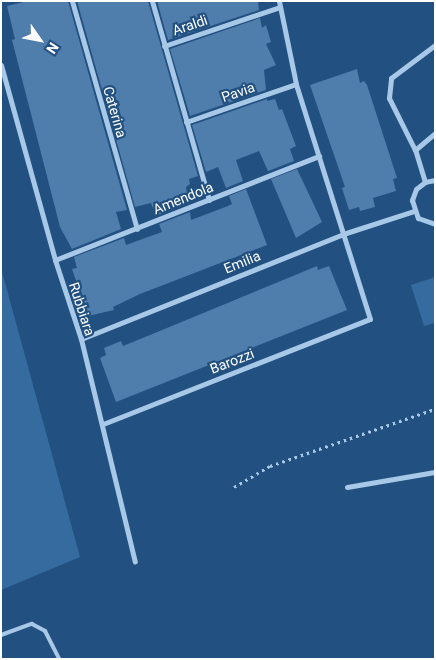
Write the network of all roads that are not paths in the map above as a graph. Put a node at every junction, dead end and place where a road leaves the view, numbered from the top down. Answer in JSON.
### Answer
{"nodes":[{"id":1,"x":72,"y":1,"type":"edge"},
{"id":2,"x":152,"y":1,"type":"edge"},
{"id":3,"x":280,"y":4,"type":"edge"},
{"id":4,"x":435,"y":45,"type":"edge"},
{"id":5,"x":164,"y":46,"type":"junction"},
{"id":6,"x":1,"y":65,"type":"edge"},
{"id":7,"x":296,"y":84,"type":"junction"},
{"id":8,"x":186,"y":122,"type":"junction"},
{"id":9,"x":435,"y":133,"type":"edge"},
{"id":10,"x":415,"y":150,"type":"junction"},
{"id":11,"x":319,"y":156,"type":"junction"},
{"id":12,"x":435,"y":180,"type":"edge"},
{"id":13,"x":424,"y":182,"type":"junction"},
{"id":14,"x":209,"y":200,"type":"junction"},
{"id":15,"x":414,"y":211,"type":"junction"},
{"id":16,"x":435,"y":224,"type":"edge"},
{"id":17,"x":137,"y":229,"type":"junction"},
{"id":18,"x":343,"y":234,"type":"junction"},
{"id":19,"x":55,"y":260,"type":"junction"},
{"id":20,"x":81,"y":338,"type":"junction"},
{"id":21,"x":103,"y":424,"type":"junction"},
{"id":22,"x":435,"y":472,"type":"edge"},
{"id":23,"x":347,"y":487,"type":"dead end"},
{"id":24,"x":135,"y":562,"type":"dead end"},
{"id":25,"x":1,"y":635,"type":"edge"},
{"id":26,"x":59,"y":659,"type":"edge"}],
"edges":[{"from":1,"to":17,"type":"street","name":"Caterina"},
{"from":2,"to":5,"type":"street"},
{"from":3,"to":5,"type":"street","name":"Araldi"},
{"from":3,"to":7,"type":"street"},
{"from":4,"to":10,"type":"street"},
{"from":5,"to":8,"type":"street"},
{"from":6,"to":19,"type":"street","name":"Rubbiara"},
{"from":7,"to":8,"type":"street","name":"Pavia"},
{"from":7,"to":11,"type":"street"},
{"from":8,"to":14,"type":"street"},
{"from":9,"to":10,"type":"street"},
{"from":10,"to":13,"type":"street"},
{"from":11,"to":14,"type":"street","name":"Amendola"},
{"from":11,"to":18,"type":"street"},
{"from":12,"to":13,"type":"street"},
{"from":13,"to":15,"type":"street"},
{"from":14,"to":17,"type":"street","name":"Amendola"},
{"from":15,"to":16,"type":"street"},
{"from":15,"to":18,"type":"street","name":"Emilia"},
{"from":17,"to":19,"type":"street","name":"Amendola"},
{"from":18,"to":20,"type":"street","name":"Emilia"},
{"from":18,"to":21,"type":"street","name":"Barozzi"},
{"from":19,"to":20,"type":"street","name":"Rubbiara"},
{"from":20,"to":21,"type":"street","name":"Rubbiara"},
{"from":21,"to":24,"type":"street","name":"Rubbiara"},
{"from":22,"to":23,"type":"street"},
{"from":25,"to":26,"type":"lane"}]}
